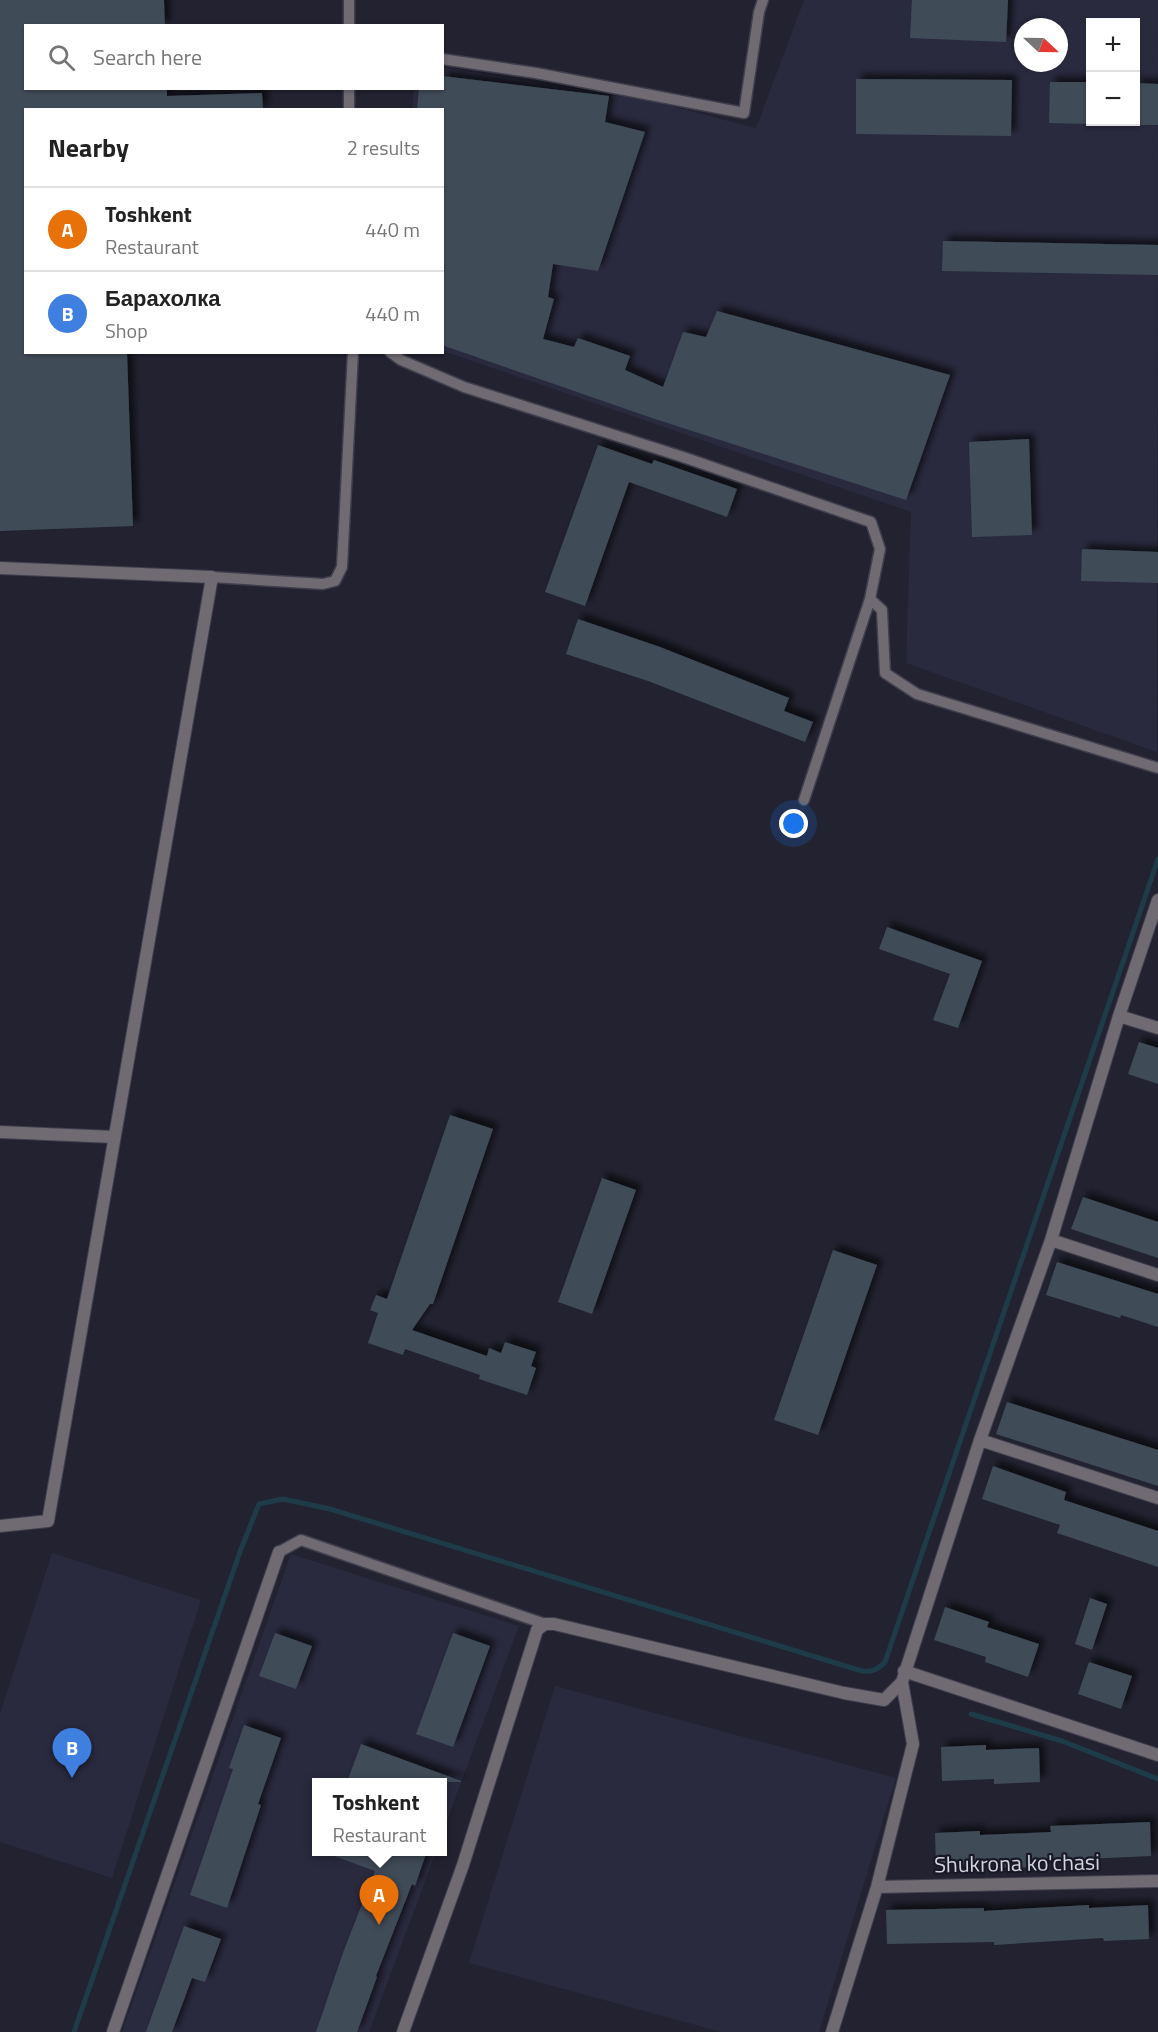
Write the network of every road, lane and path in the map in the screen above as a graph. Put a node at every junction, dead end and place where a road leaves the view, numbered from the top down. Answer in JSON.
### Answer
{"nodes":[{"id":1,"x":349,"y":0,"type":"edge"},
{"id":2,"x":763,"y":0,"type":"edge"},
{"id":3,"x":348,"y":24,"type":"edge"},
{"id":4,"x":444,"y":59,"type":"edge"},
{"id":5,"x":348,"y":90,"type":"edge"},
{"id":6,"x":349,"y":108,"type":"edge"},
{"id":7,"x":353,"y":354,"type":"edge"},
{"id":8,"x":393,"y":354,"type":"edge"},
{"id":9,"x":0,"y":568,"type":"edge"},
{"id":10,"x":212,"y":577,"type":"junction"},
{"id":11,"x":870,"y":599,"type":"junction"},
{"id":12,"x":1158,"y":768,"type":"edge"},
{"id":13,"x":804,"y":800,"type":"dead end"},
{"id":14,"x":1158,"y":900,"type":"edge"},
{"id":15,"x":1119,"y":1016,"type":"junction"},
{"id":16,"x":1158,"y":1028,"type":"edge"},
{"id":17,"x":0,"y":1132,"type":"edge"},
{"id":18,"x":114,"y":1137,"type":"junction"},
{"id":19,"x":1051,"y":1240,"type":"junction"},
{"id":20,"x":1158,"y":1275,"type":"edge"},
{"id":21,"x":980,"y":1440,"type":"junction"},
{"id":22,"x":1158,"y":1498,"type":"edge"},
{"id":23,"x":0,"y":1526,"type":"edge"},
{"id":24,"x":279,"y":1552,"type":"joint"},
{"id":25,"x":545,"y":1624,"type":"junction"},
{"id":26,"x":903,"y":1676,"type":"junction"},
{"id":27,"x":1158,"y":1755,"type":"edge"},
{"id":28,"x":1158,"y":1881,"type":"edge"},
{"id":29,"x":877,"y":1887,"type":"junction"},
{"id":30,"x":113,"y":2032,"type":"edge"},
{"id":31,"x":402,"y":2032,"type":"edge"},
{"id":32,"x":832,"y":2032,"type":"edge"}],
"edges":[{"from":1,"to":3,"type":"lane"},
{"from":2,"to":4,"type":"lane"},
{"from":5,"to":6,"type":"lane"},
{"from":7,"to":10,"type":"lane"},
{"from":8,"to":11,"type":"lane"},
{"from":9,"to":10,"type":"street"},
{"from":10,"to":18,"type":"street"},
{"from":11,"to":12,"type":"lane"},
{"from":11,"to":13,"type":"lane"},
{"from":14,"to":15,"type":"street"},
{"from":15,"to":16,"type":"street"},
{"from":15,"to":19,"type":"street"},
{"from":17,"to":18,"type":"street"},
{"from":18,"to":23,"type":"street"},
{"from":19,"to":20,"type":"street"},
{"from":19,"to":21,"type":"street"},
{"from":21,"to":22,"type":"street"},
{"from":21,"to":26,"type":"street"},
{"from":24,"to":25,"type":"lane"},
{"from":24,"to":30,"type":"street"},
{"from":25,"to":26,"type":"street"},
{"from":25,"to":31,"type":"street"},
{"from":26,"to":27,"type":"street"},
{"from":26,"to":29,"type":"street"},
{"from":28,"to":29,"type":"street","name":"Shukrona ko'chasi"},
{"from":29,"to":32,"type":"street"}]}
